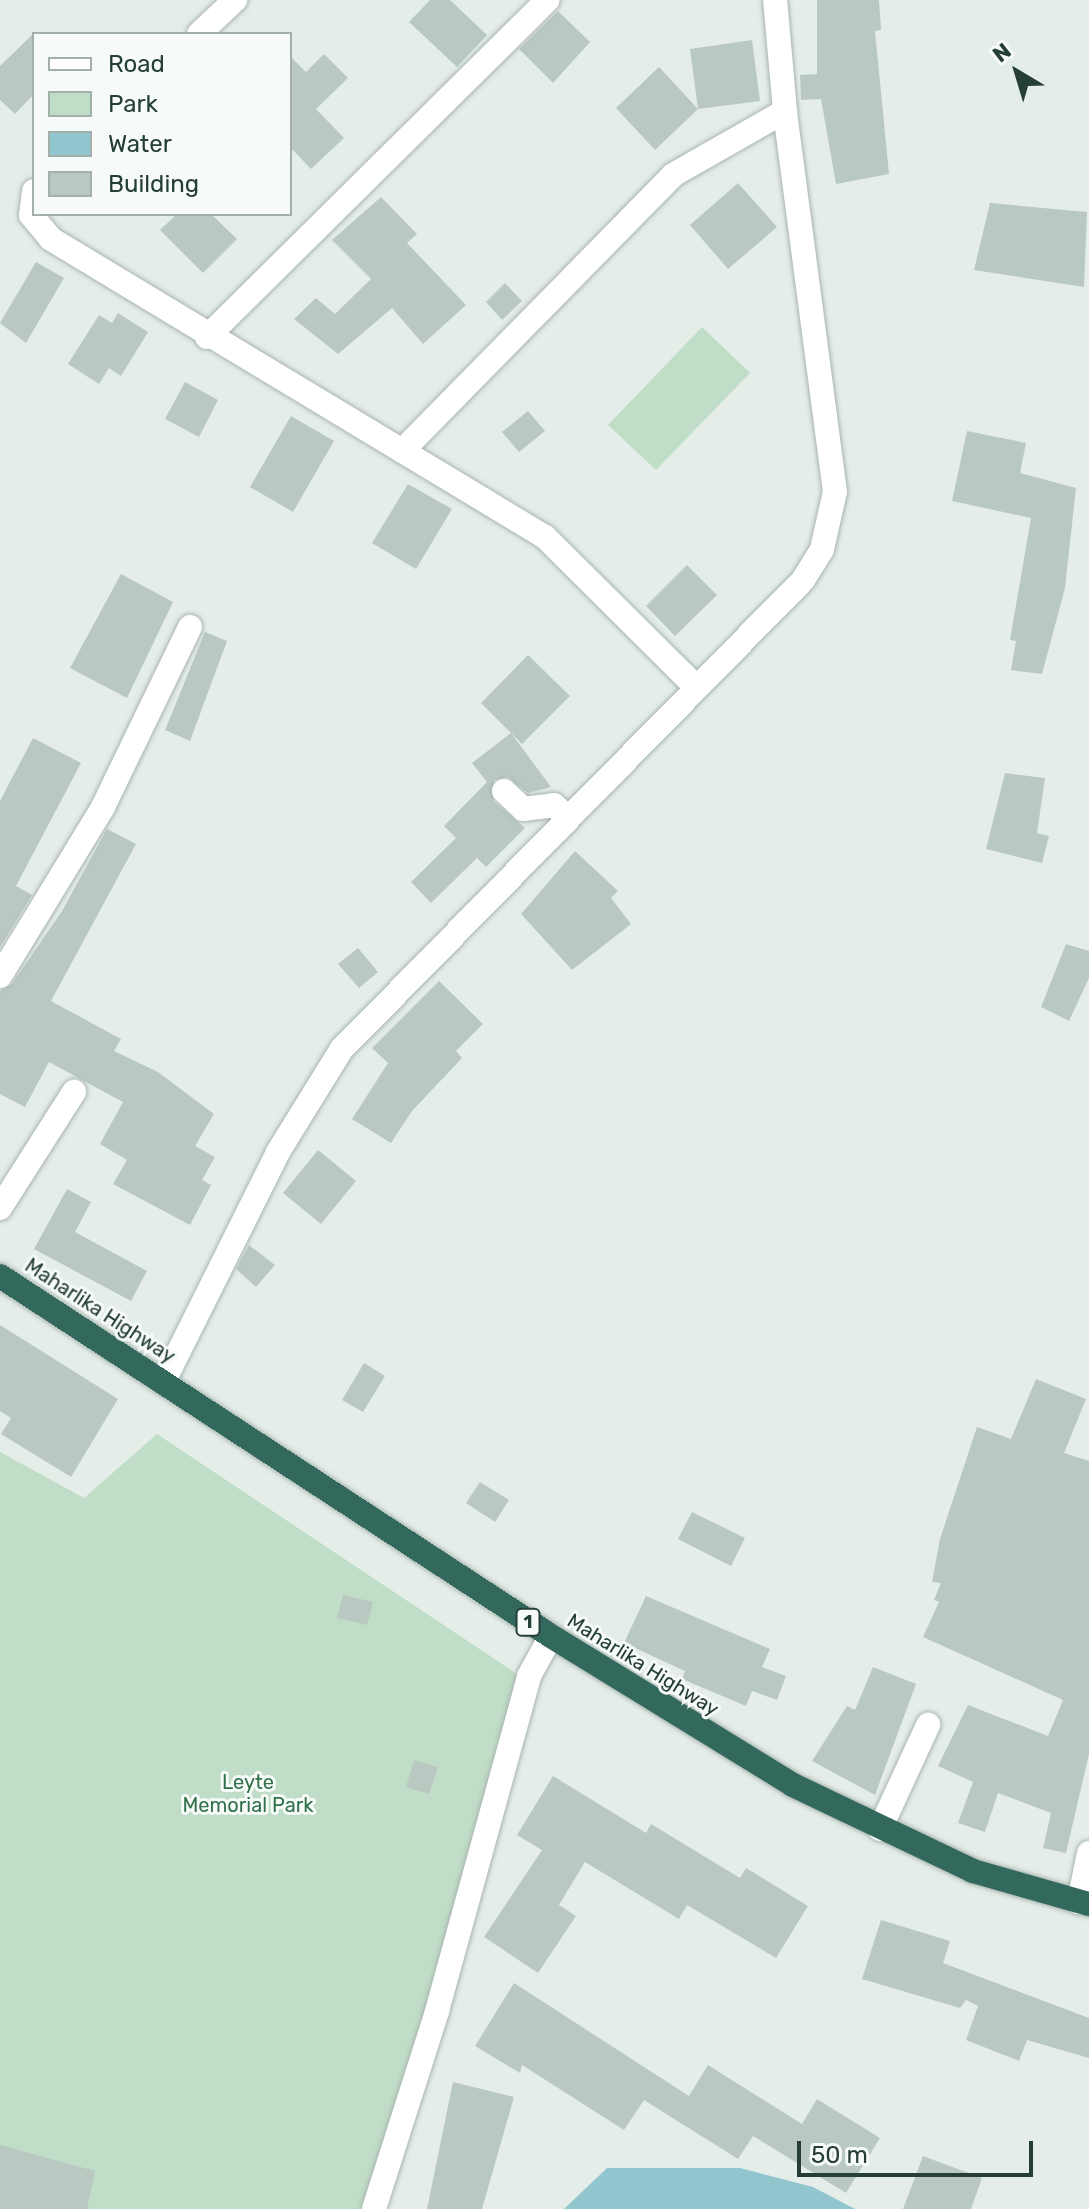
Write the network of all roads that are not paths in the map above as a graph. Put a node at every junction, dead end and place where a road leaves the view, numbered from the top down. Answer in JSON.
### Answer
{"nodes":[{"id":1,"x":235,"y":0,"type":"edge"},
{"id":2,"x":548,"y":0,"type":"edge"},
{"id":3,"x":775,"y":0,"type":"edge"},
{"id":4,"x":201,"y":32,"type":"edge"},
{"id":5,"x":785,"y":111,"type":"junction"},
{"id":6,"x":32,"y":207,"type":"edge"},
{"id":7,"x":207,"y":337,"type":"junction"},
{"id":8,"x":402,"y":451,"type":"junction"},
{"id":9,"x":190,"y":627,"type":"dead end"},
{"id":10,"x":695,"y":686,"type":"junction"},
{"id":11,"x":504,"y":791,"type":"dead end"},
{"id":12,"x":567,"y":817,"type":"junction"},
{"id":13,"x":0,"y":976,"type":"edge"},
{"id":14,"x":74,"y":1092,"type":"dead end"},
{"id":15,"x":0,"y":1208,"type":"edge"},
{"id":16,"x":0,"y":1276,"type":"edge"},
{"id":17,"x":164,"y":1381,"type":"junction"},
{"id":18,"x":551,"y":1636,"type":"junction"},
{"id":19,"x":928,"y":1725,"type":"dead end"},
{"id":20,"x":880,"y":1829,"type":"junction"},
{"id":21,"x":1089,"y":1853,"type":"edge"},
{"id":22,"x":1084,"y":1903,"type":"edge"},
{"id":23,"x":374,"y":2209,"type":"edge"}],
"edges":[{"from":1,"to":4,"type":"street"},
{"from":2,"to":7,"type":"street"},
{"from":3,"to":5,"type":"street"},
{"from":5,"to":8,"type":"street"},
{"from":5,"to":10,"type":"street"},
{"from":6,"to":7,"type":"street"},
{"from":7,"to":8,"type":"street"},
{"from":8,"to":10,"type":"street"},
{"from":9,"to":13,"type":"street"},
{"from":10,"to":12,"type":"street"},
{"from":11,"to":12,"type":"street"},
{"from":12,"to":17,"type":"street"},
{"from":14,"to":15,"type":"street"},
{"from":16,"to":17,"type":"highway","name":"Maharlika Highway","number":"1"},
{"from":17,"to":18,"type":"highway","name":"Maharlika Highway","number":"1"},
{"from":18,"to":20,"type":"highway","name":"Maharlika Highway","number":"1"},
{"from":18,"to":23,"type":"street"},
{"from":19,"to":20,"type":"street"},
{"from":20,"to":22,"type":"highway","name":"Maharlika Highway","number":"1"},
{"from":21,"to":22,"type":"street"}]}
